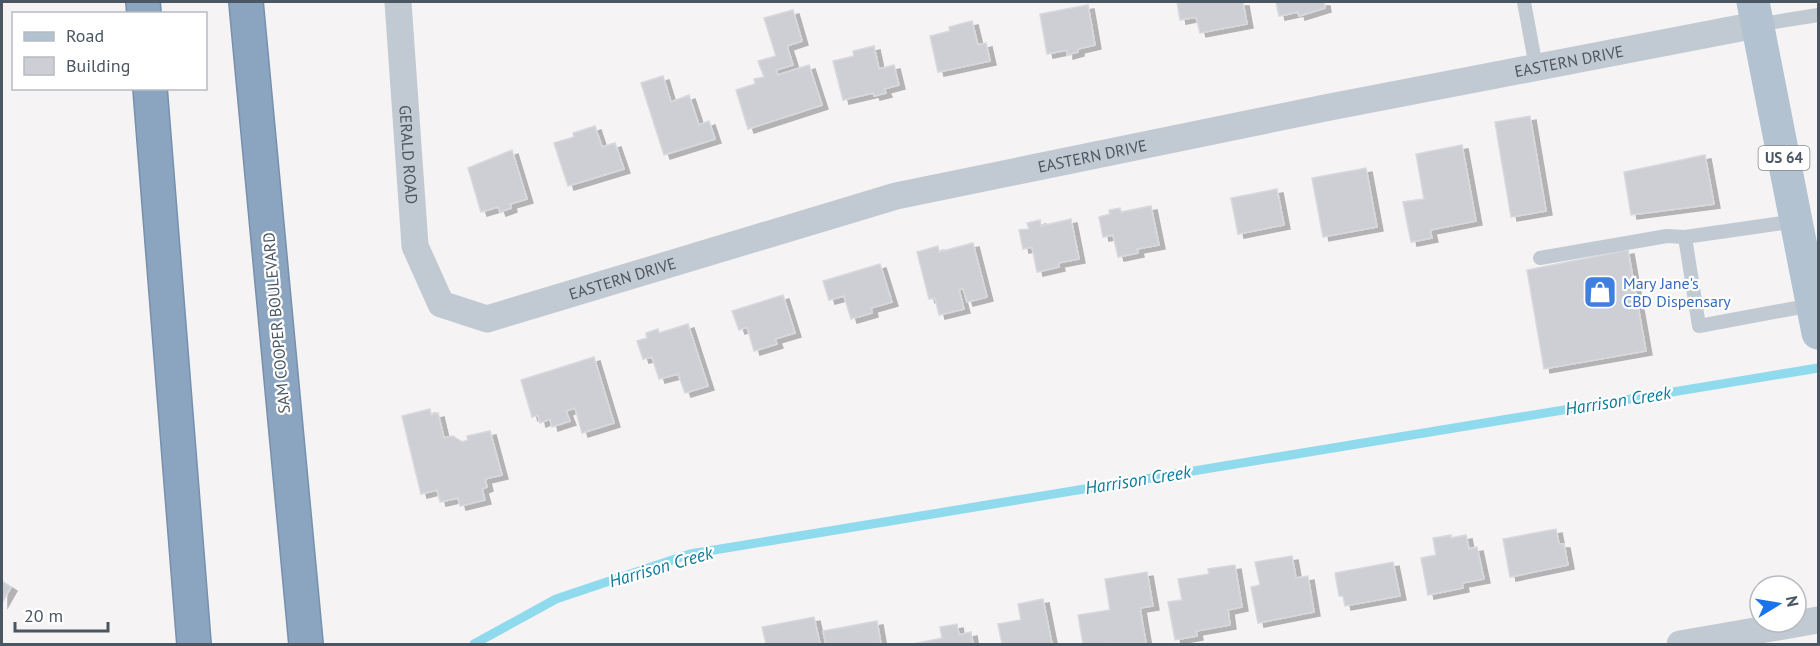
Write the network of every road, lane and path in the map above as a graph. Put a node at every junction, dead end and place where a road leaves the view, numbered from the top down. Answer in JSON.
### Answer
{"nodes":[{"id":1,"x":246,"y":2,"type":"edge"},
{"id":2,"x":398,"y":2,"type":"edge"},
{"id":3,"x":1524,"y":2,"type":"edge"},
{"id":4,"x":1754,"y":13,"type":"edge"},
{"id":5,"x":1818,"y":15,"type":"edge"},
{"id":6,"x":1536,"y":67,"type":"junction"},
{"id":7,"x":150,"y":90,"type":"edge"},
{"id":8,"x":1797,"y":221,"type":"junction"},
{"id":9,"x":1685,"y":237,"type":"junction"},
{"id":10,"x":1540,"y":258,"type":"dead end"},
{"id":11,"x":1814,"y":300,"type":"edge"},
{"id":12,"x":441,"y":304,"type":"joint"},
{"id":13,"x":1818,"y":620,"type":"edge"},
{"id":14,"x":194,"y":645,"type":"edge"},
{"id":15,"x":306,"y":645,"type":"edge"},
{"id":16,"x":1680,"y":645,"type":"edge"}],
"edges":[{"from":1,"to":15,"type":"highway","name":"SAM COOPER BOULEVARD"},
{"from":2,"to":12,"type":"street","name":"GERALD ROAD"},
{"from":3,"to":6,"type":"lane"},
{"from":4,"to":5,"type":"lane"},
{"from":4,"to":6,"type":"street","name":"EASTERN DRIVE"},
{"from":4,"to":8,"type":"main road","number":"US 64"},
{"from":6,"to":12,"type":"street","name":"EASTERN DRIVE"},
{"from":7,"to":14,"type":"highway"},
{"from":8,"to":9,"type":"lane"},
{"from":8,"to":11,"type":"main road","number":"US 64"},
{"from":9,"to":10,"type":"lane"},
{"from":9,"to":11,"type":"lane"},
{"from":13,"to":16,"type":"street"}]}
